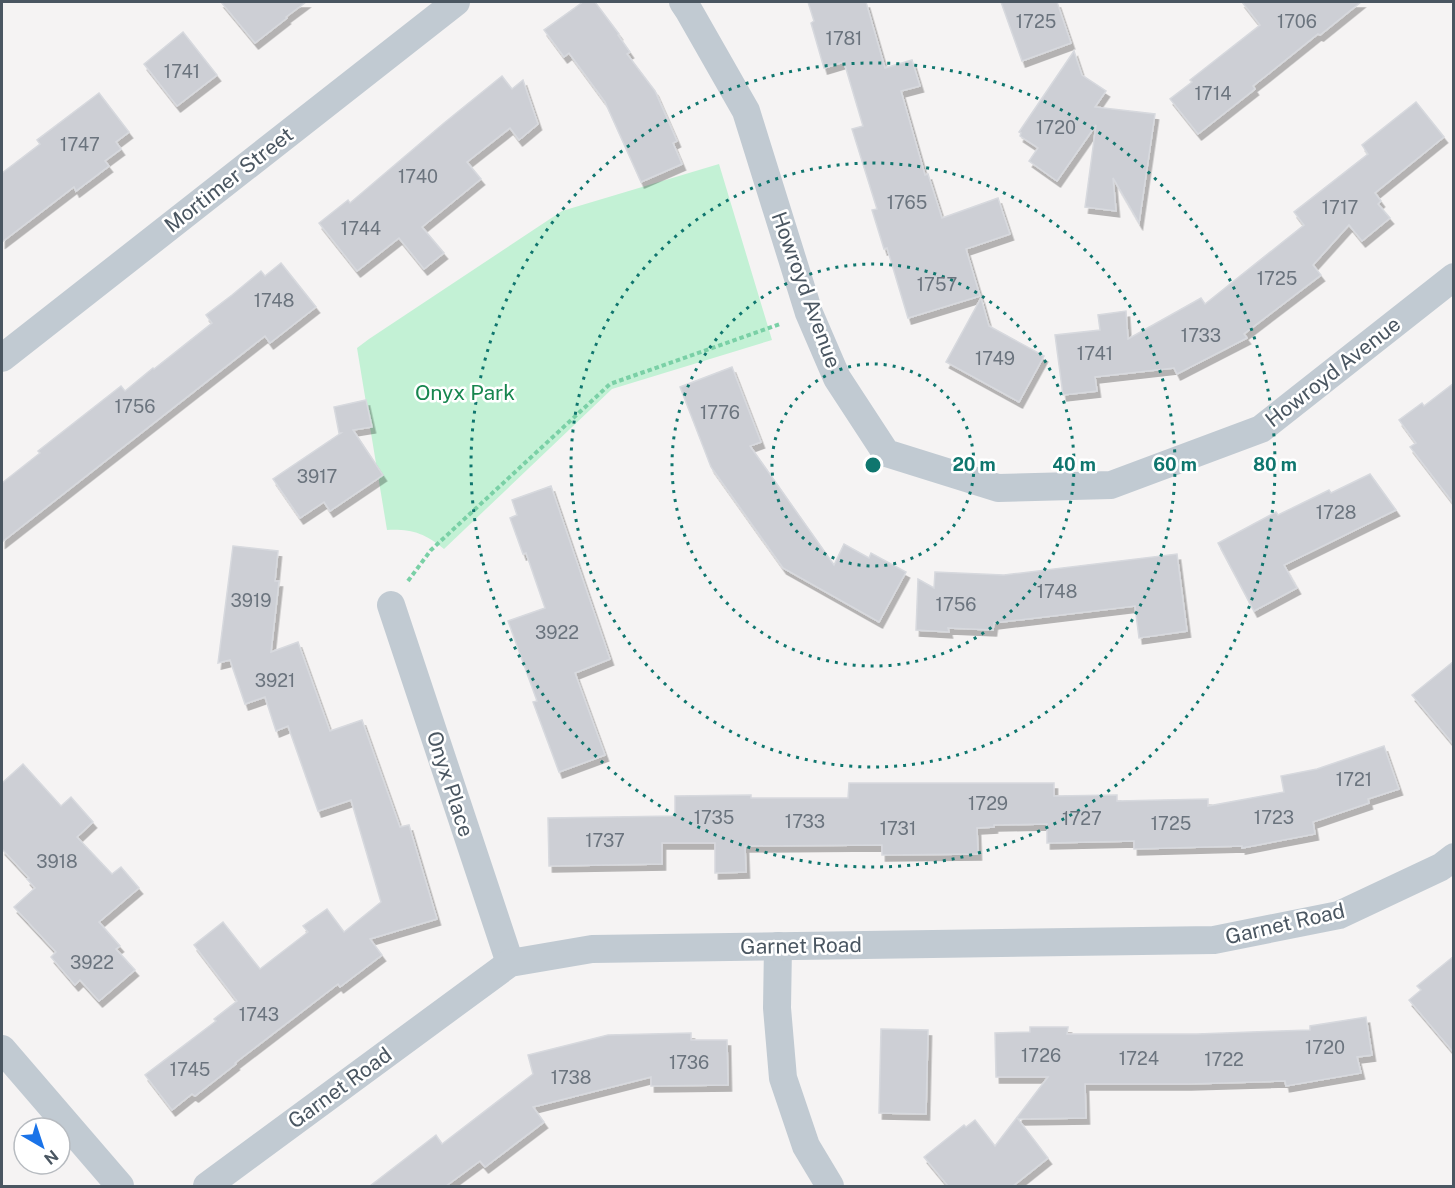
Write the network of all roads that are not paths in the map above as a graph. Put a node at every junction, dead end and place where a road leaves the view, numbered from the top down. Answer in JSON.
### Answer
{"nodes":[{"id":1,"x":456,"y":2,"type":"edge"},
{"id":2,"x":683,"y":2,"type":"edge"},
{"id":3,"x":1454,"y":276,"type":"edge"},
{"id":4,"x":2,"y":358,"type":"edge"},
{"id":5,"x":391,"y":604,"type":"road end"},
{"id":6,"x":1454,"y":857,"type":"edge"},
{"id":7,"x":777,"y":946,"type":"junction"},
{"id":8,"x":510,"y":963,"type":"junction"},
{"id":9,"x":2,"y":1049,"type":"edge"},
{"id":10,"x":120,"y":1186,"type":"edge"},
{"id":11,"x":207,"y":1186,"type":"edge"},
{"id":12,"x":830,"y":1186,"type":"edge"}],
"edges":[{"from":1,"to":4,"type":"street","name":"Mortimer Street"},
{"from":2,"to":3,"type":"street","name":"Howroyd Avenue"},
{"from":5,"to":8,"type":"street","name":"Onyx Place"},
{"from":6,"to":7,"type":"street","name":"Garnet Road"},
{"from":7,"to":8,"type":"street","name":"Garnet Road"},
{"from":7,"to":12,"type":"street"},
{"from":8,"to":11,"type":"street","name":"Garnet Road"},
{"from":9,"to":10,"type":"street"}]}
